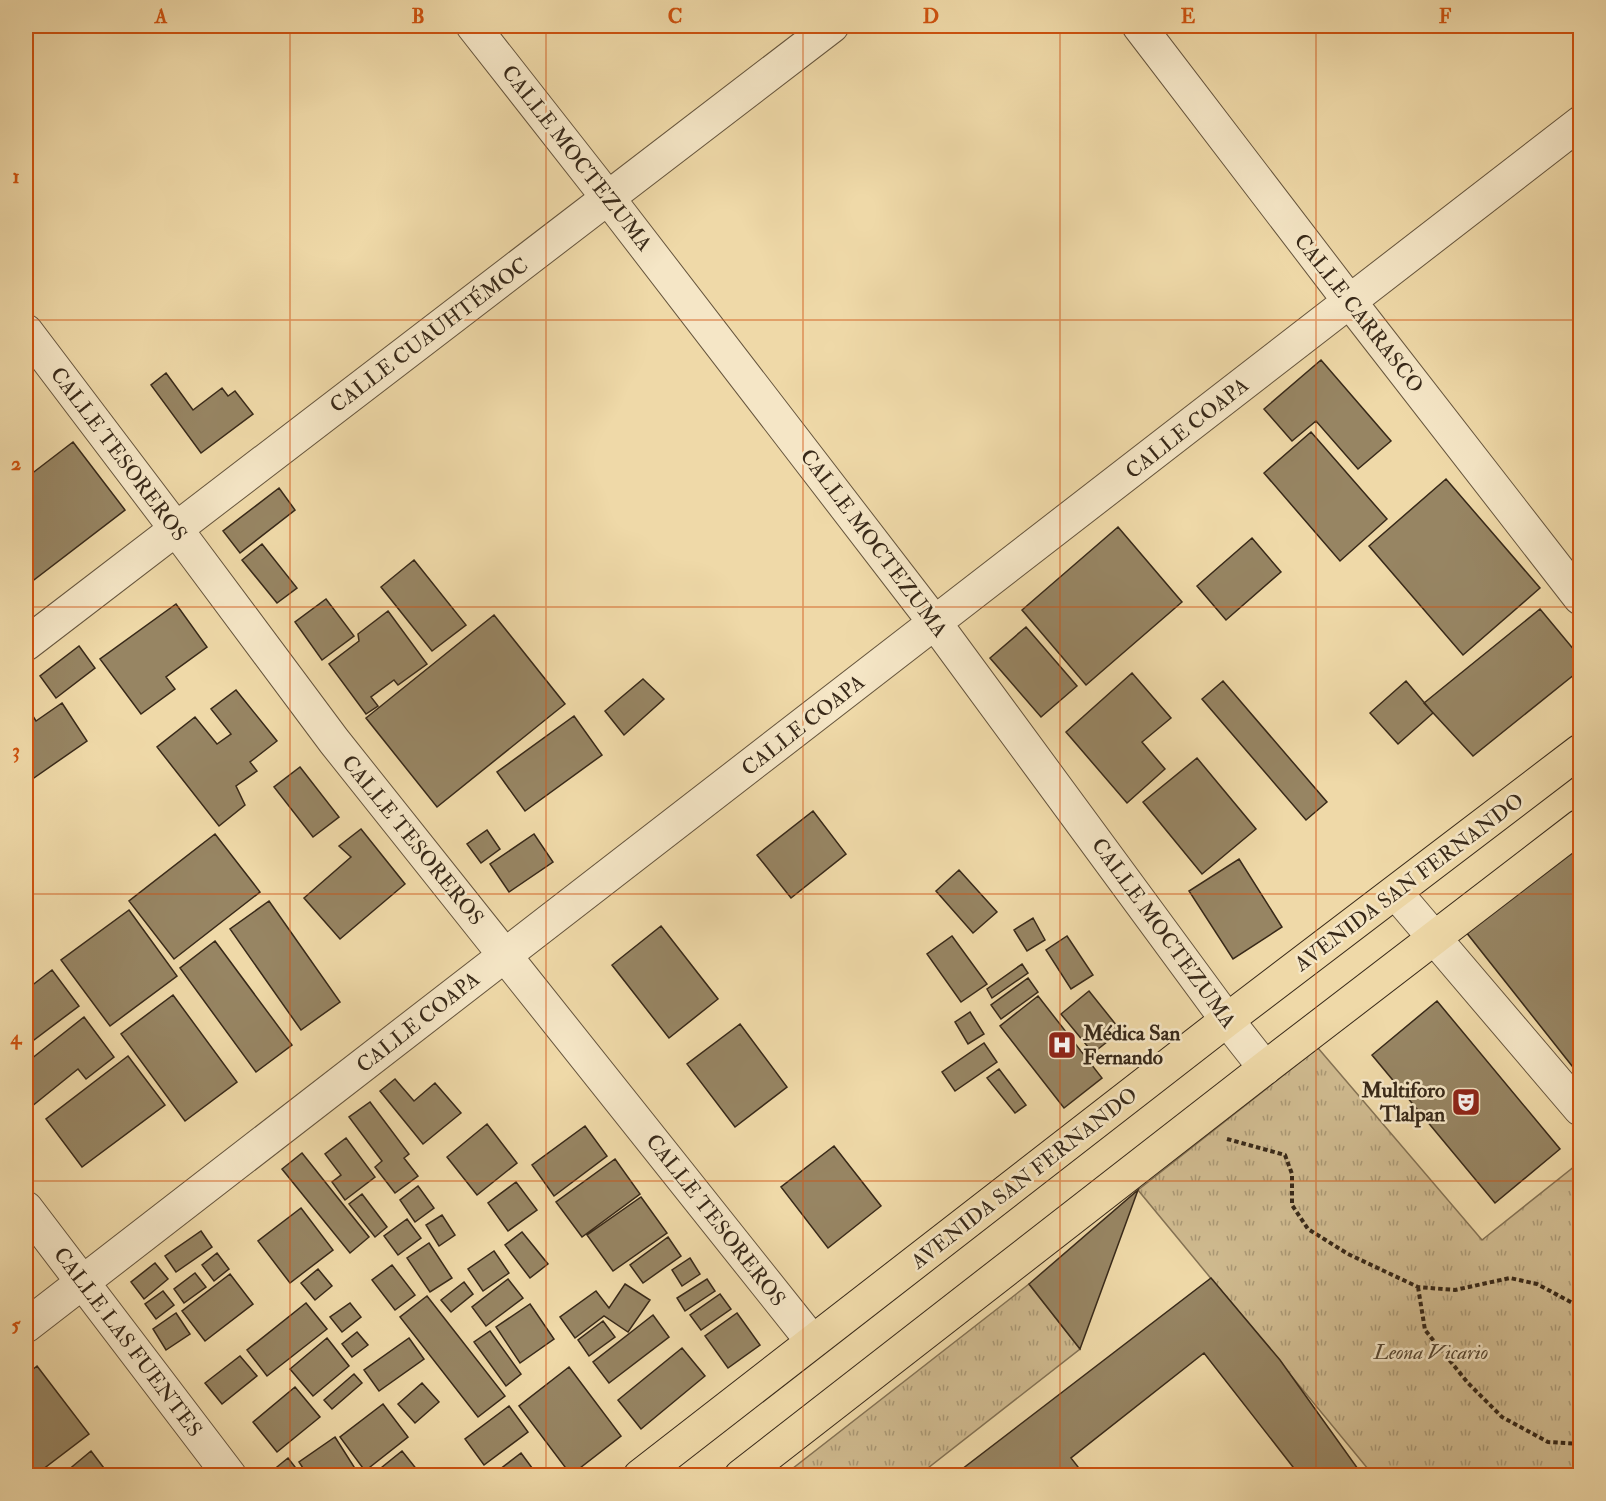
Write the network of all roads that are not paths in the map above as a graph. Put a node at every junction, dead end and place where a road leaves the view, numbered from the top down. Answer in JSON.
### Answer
{"nodes":[{"id":1,"x":473,"y":26,"type":"edge"},
{"id":2,"x":832,"y":26,"type":"edge"},
{"id":3,"x":1139,"y":26,"type":"edge"},
{"id":4,"x":1581,"y":123,"type":"edge"},
{"id":5,"x":608,"y":198,"type":"junction"},
{"id":6,"x":1350,"y":302,"type":"junction"},
{"id":7,"x":26,"y":331,"type":"edge"},
{"id":8,"x":176,"y":529,"type":"junction"},
{"id":9,"x":1581,"y":598,"type":"edge"},
{"id":10,"x":935,"y":623,"type":"junction"},
{"id":11,"x":26,"y":644,"type":"edge"},
{"id":12,"x":1581,"y":750,"type":"edge"},
{"id":13,"x":1581,"y":826,"type":"edge"},
{"id":14,"x":1396,"y":892,"type":"junction"},
{"id":15,"x":1434,"y":939,"type":"junction"},
{"id":16,"x":505,"y":955,"type":"junction"},
{"id":17,"x":1227,"y":1020,"type":"junction"},
{"id":18,"x":1265,"y":1068,"type":"junction"},
{"id":19,"x":1581,"y":1110,"type":"edge"},
{"id":20,"x":26,"y":1208,"type":"edge"},
{"id":21,"x":83,"y":1282,"type":"junction"},
{"id":22,"x":26,"y":1326,"type":"edge"},
{"id":23,"x":812,"y":1341,"type":"junction"},
{"id":24,"x":230,"y":1476,"type":"edge"},
{"id":25,"x":640,"y":1476,"type":"edge"},
{"id":26,"x":741,"y":1476,"type":"edge"}],
"edges":[{"from":1,"to":5,"type":"street","name":"CALLE MOCTEZUMA"},
{"from":2,"to":5,"type":"street","name":"CALLE CUAUHTÉMOC"},
{"from":3,"to":6,"type":"street","name":"CALLE CARRASCO"},
{"from":4,"to":6,"type":"street","name":"CALLE COAPA"},
{"from":5,"to":8,"type":"street","name":"CALLE CUAUHTÉMOC"},
{"from":5,"to":10,"type":"street","name":"CALLE MOCTEZUMA"},
{"from":6,"to":9,"type":"street","name":"CALLE CARRASCO"},
{"from":6,"to":10,"type":"street","name":"CALLE COAPA"},
{"from":7,"to":8,"type":"street","name":"CALLE TESOREROS"},
{"from":8,"to":11,"type":"street","name":"CALLE CUAUHTÉMOC"},
{"from":8,"to":16,"type":"street","name":"CALLE TESOREROS"},
{"from":10,"to":16,"type":"street","name":"CALLE COAPA"},
{"from":10,"to":17,"type":"street","name":"CALLE MOCTEZUMA"},
{"from":12,"to":14,"type":"main road","name":"AVENIDA SAN FERNANDO"},
{"from":13,"to":15,"type":"main road"},
{"from":14,"to":15,"type":"street"},
{"from":14,"to":17,"type":"main road","name":"AVENIDA SAN FERNANDO"},
{"from":15,"to":18,"type":"main road"},
{"from":15,"to":19,"type":"street"},
{"from":16,"to":21,"type":"street","name":"CALLE COAPA"},
{"from":16,"to":23,"type":"street","name":"CALLE TESOREROS"},
{"from":17,"to":18,"type":"street","name":"CALLE MOCTEZUMA"},
{"from":17,"to":23,"type":"main road","name":"AVENIDA SAN FERNANDO"},
{"from":18,"to":26,"type":"main road"},
{"from":20,"to":21,"type":"street","name":"CALLE LAS FUENTES"},
{"from":21,"to":22,"type":"street","name":"CALLE COAPA"},
{"from":21,"to":24,"type":"street","name":"CALLE LAS FUENTES"},
{"from":23,"to":25,"type":"main road","name":"AVENIDA SAN FERNANDO"}]}
